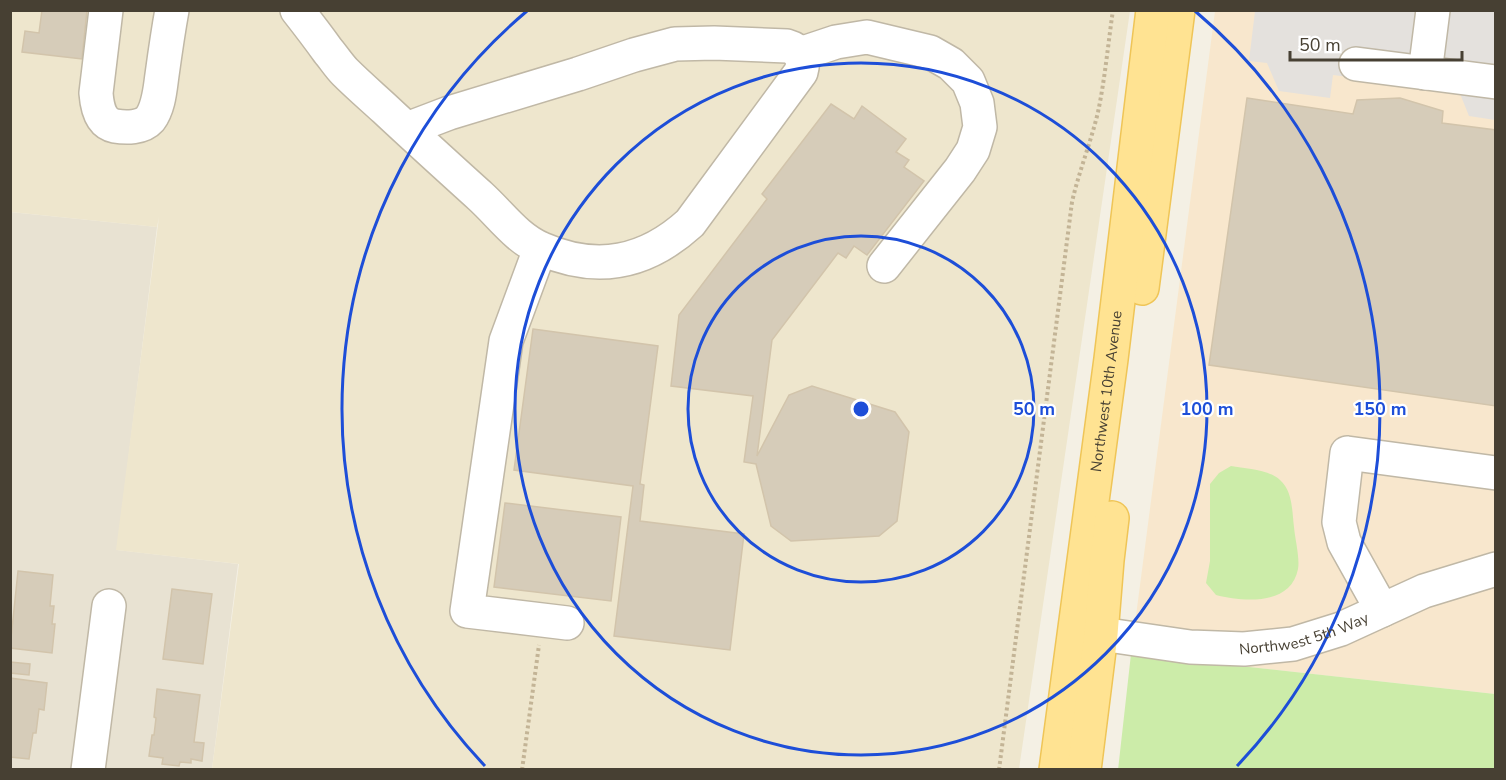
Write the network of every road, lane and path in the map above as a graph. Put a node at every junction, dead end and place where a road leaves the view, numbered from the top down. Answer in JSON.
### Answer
{"nodes":[{"id":1,"x":106,"y":10,"type":"edge"},
{"id":2,"x":172,"y":10,"type":"edge"},
{"id":3,"x":297,"y":10,"type":"edge"},
{"id":4,"x":1113,"y":10,"type":"edge"},
{"id":5,"x":1153,"y":10,"type":"edge"},
{"id":6,"x":1178,"y":10,"type":"edge"},
{"id":7,"x":1434,"y":10,"type":"edge"},
{"id":8,"x":800,"y":54,"type":"junction"},
{"id":9,"x":1356,"y":64,"type":"dead end"},
{"id":10,"x":1425,"y":73,"type":"junction"},
{"id":11,"x":1496,"y":82,"type":"edge"},
{"id":12,"x":407,"y":129,"type":"junction"},
{"id":13,"x":540,"y":249,"type":"junction"},
{"id":14,"x":884,"y":266,"type":"dead end"},
{"id":15,"x":1496,"y":473,"type":"edge"},
{"id":16,"x":1496,"y":569,"type":"edge"},
{"id":17,"x":109,"y":606,"type":"dead end"},
{"id":18,"x":1382,"y":610,"type":"junction"},
{"id":19,"x":555,"y":622,"type":"joint"},
{"id":20,"x":1101,"y":634,"type":"junction"},
{"id":21,"x":88,"y":770,"type":"edge"},
{"id":22,"x":522,"y":770,"type":"edge"},
{"id":23,"x":999,"y":770,"type":"edge"},
{"id":24,"x":1056,"y":770,"type":"edge"},
{"id":25,"x":1084,"y":770,"type":"edge"}],
"edges":[{"from":1,"to":2,"type":"street"},
{"from":3,"to":12,"type":"street"},
{"from":4,"to":23,"type":"path"},
{"from":5,"to":24,"type":"main road","name":"Northwest 10th Avenue"},
{"from":6,"to":20,"type":"main road","name":"Northwest 10th Avenue"},
{"from":7,"to":10,"type":"street"},
{"from":8,"to":12,"type":"street"},
{"from":8,"to":13,"type":"street"},
{"from":8,"to":14,"type":"street"},
{"from":9,"to":10,"type":"street"},
{"from":10,"to":11,"type":"street"},
{"from":12,"to":13,"type":"street"},
{"from":13,"to":19,"type":"street"},
{"from":15,"to":18,"type":"street"},
{"from":16,"to":18,"type":"street","name":"Northwest 5th Way"},
{"from":17,"to":21,"type":"street"},
{"from":18,"to":20,"type":"street","name":"Northwest 5th Way"},
{"from":19,"to":22,"type":"path"},
{"from":20,"to":25,"type":"main road","name":"Northwest 10th Avenue"}]}
